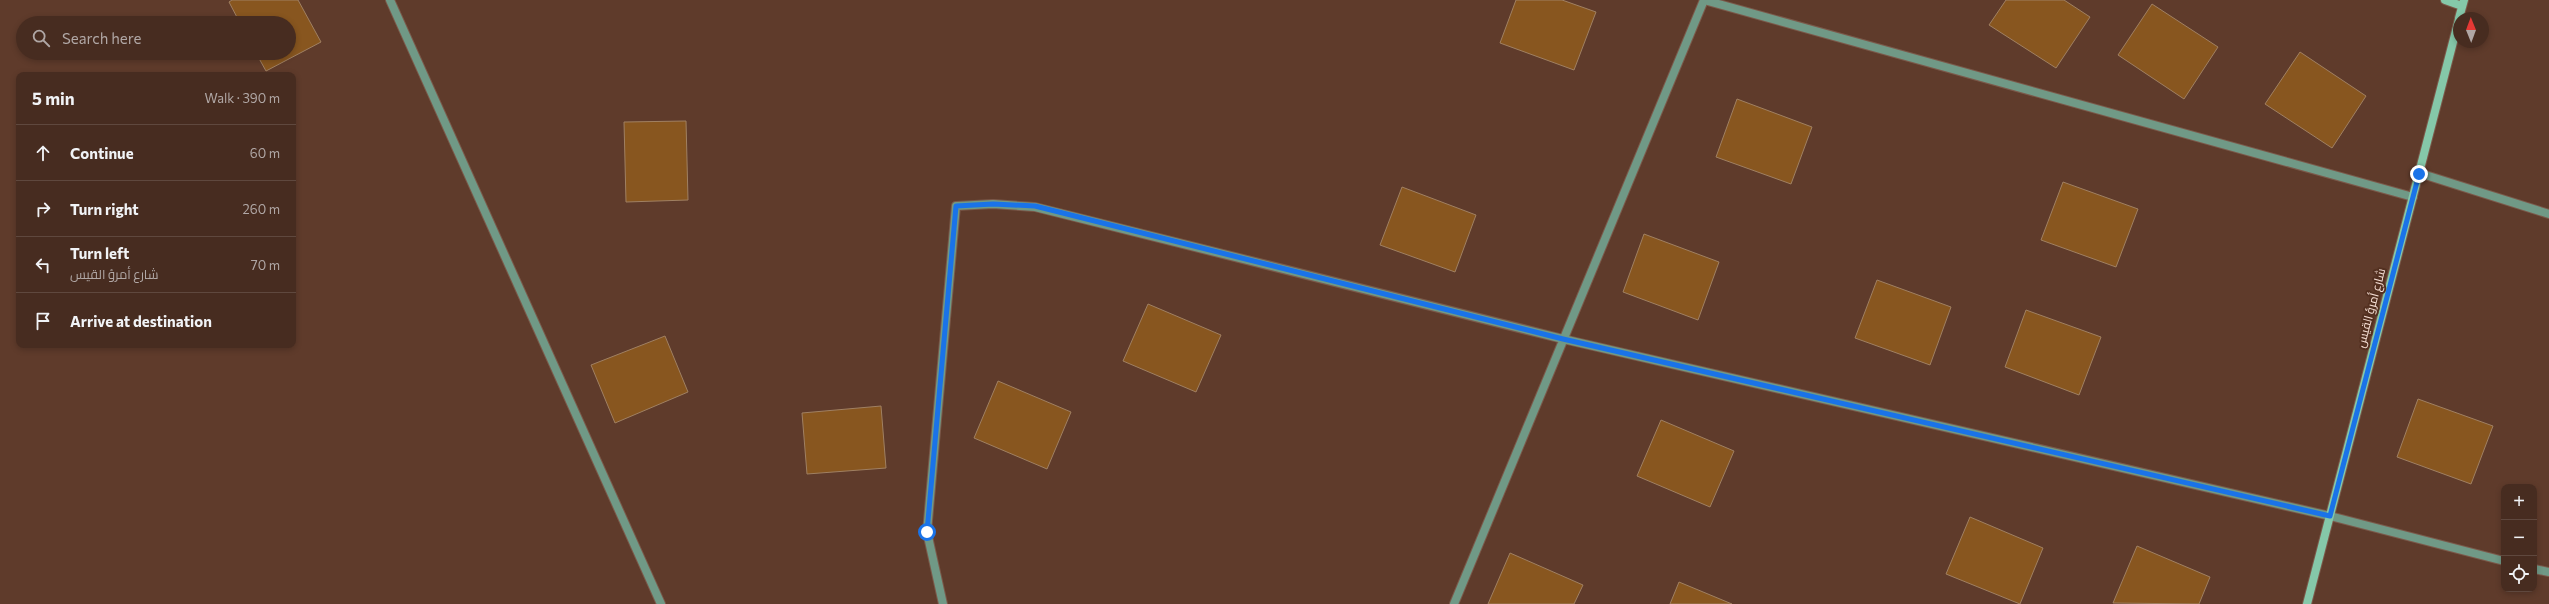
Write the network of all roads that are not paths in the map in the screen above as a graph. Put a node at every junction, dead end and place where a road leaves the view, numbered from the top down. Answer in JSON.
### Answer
{"nodes":[{"id":1,"x":390,"y":0,"type":"edge"},
{"id":2,"x":1704,"y":0,"type":"edge"},
{"id":3,"x":2445,"y":0,"type":"edge"},
{"id":4,"x":2463,"y":3,"type":"edge"},
{"id":5,"x":2453,"y":41,"type":"edge"},
{"id":6,"x":2419,"y":174,"type":"junction"},
{"id":7,"x":2412,"y":197,"type":"junction"},
{"id":8,"x":2549,"y":214,"type":"edge"},
{"id":9,"x":1563,"y":339,"type":"junction"},
{"id":10,"x":2330,"y":516,"type":"junction"},
{"id":11,"x":2501,"y":560,"type":"edge"},
{"id":12,"x":2537,"y":569,"type":"edge"},
{"id":13,"x":2549,"y":572,"type":"edge"},
{"id":14,"x":661,"y":604,"type":"edge"},
{"id":15,"x":943,"y":604,"type":"edge"},
{"id":16,"x":1454,"y":604,"type":"edge"},
{"id":17,"x":2307,"y":604,"type":"edge"}],
"edges":[{"from":1,"to":14,"type":"street"},
{"from":2,"to":7,"type":"street"},
{"from":2,"to":9,"type":"street"},
{"from":3,"to":4,"type":"street"},
{"from":5,"to":6,"type":"street","name":"شارع أمرؤ القيس"},
{"from":6,"to":7,"type":"street","name":"شارع أمرؤ القيس"},
{"from":6,"to":8,"type":"street"},
{"from":7,"to":10,"type":"street","name":"شارع أمرؤ القيس"},
{"from":9,"to":10,"type":"street"},
{"from":9,"to":15,"type":"street"},
{"from":9,"to":16,"type":"street"},
{"from":10,"to":11,"type":"street"},
{"from":10,"to":17,"type":"street","name":"شارع أمرؤ القيس"},
{"from":12,"to":13,"type":"street"}]}
